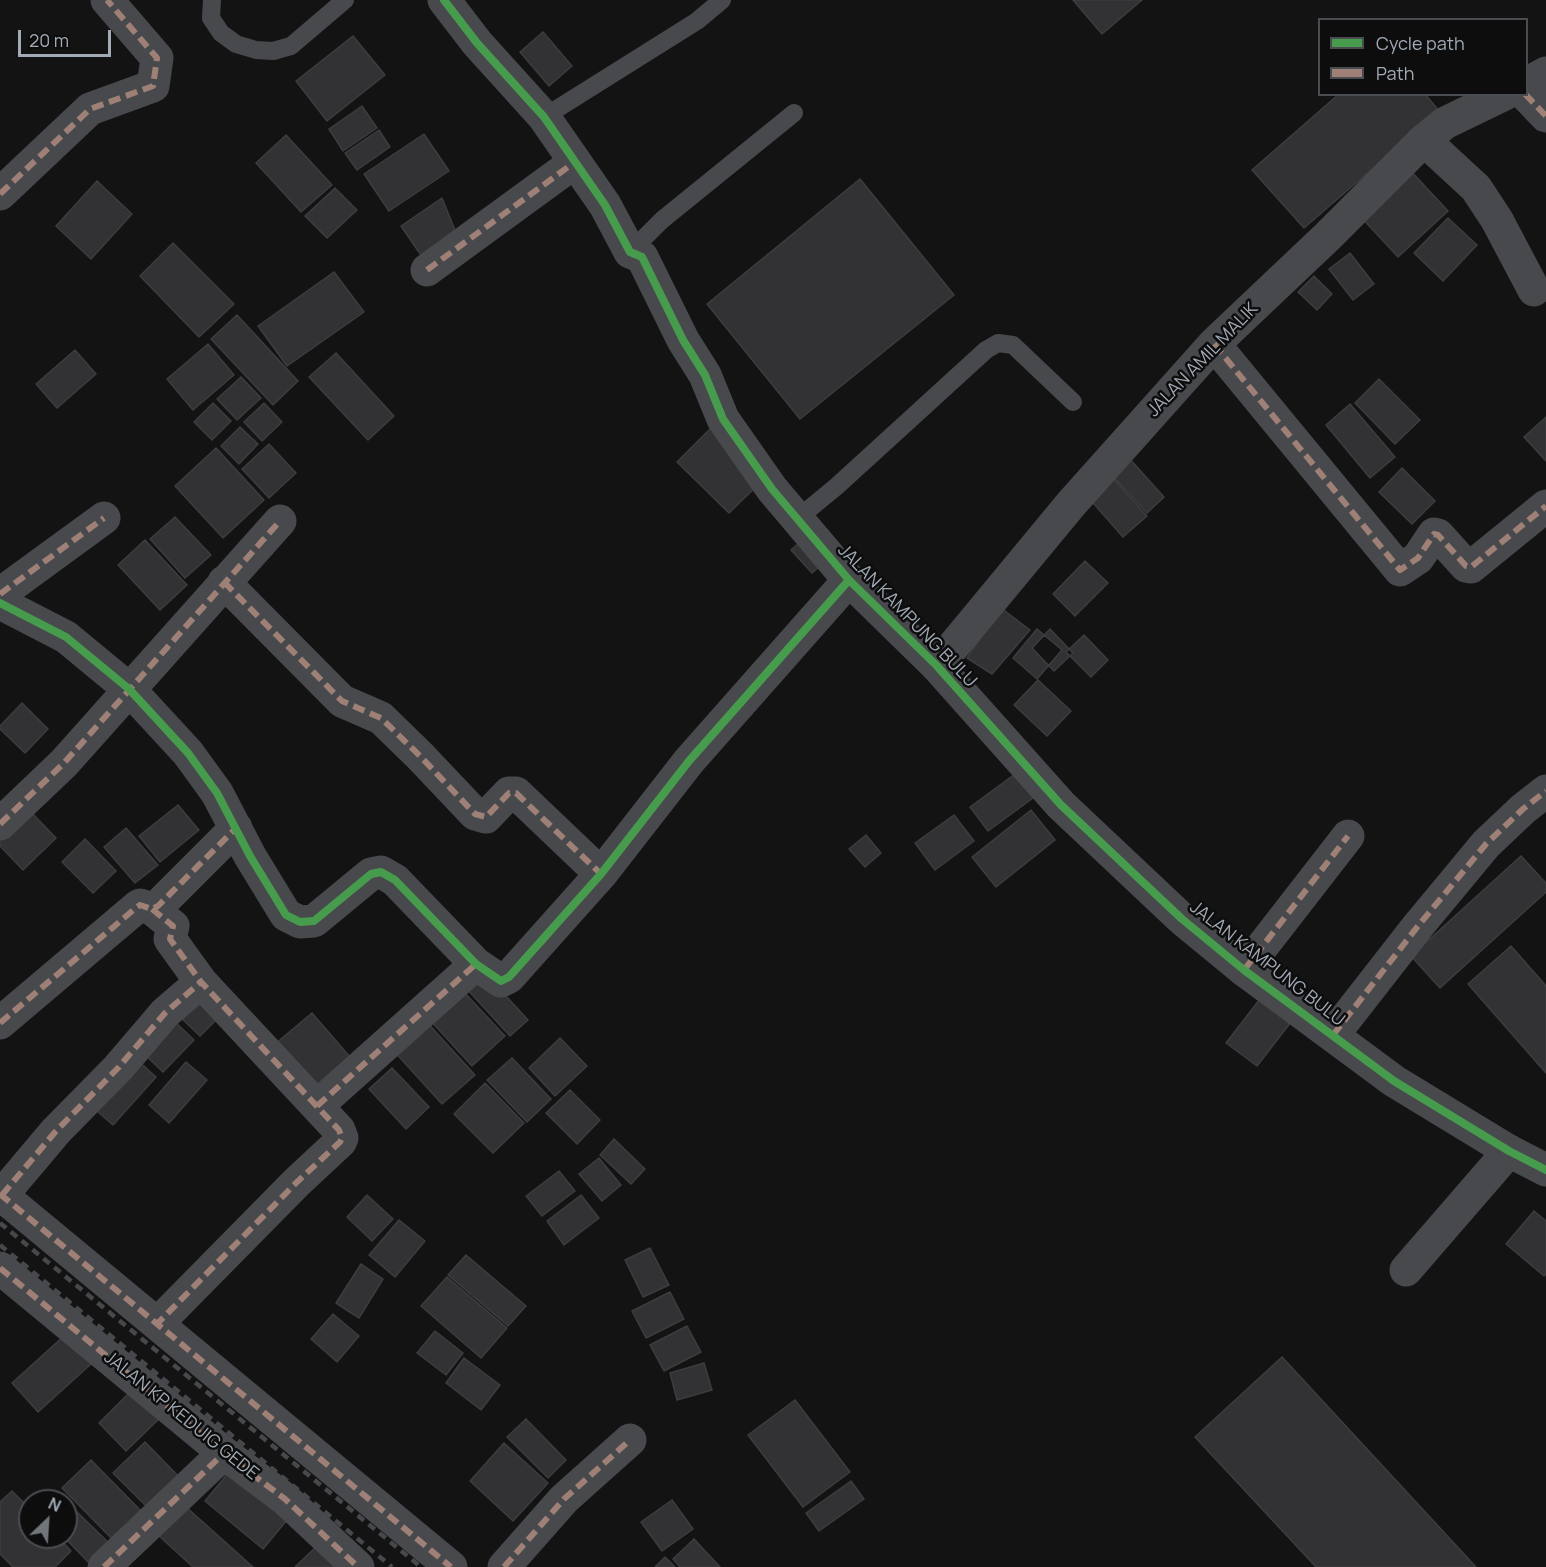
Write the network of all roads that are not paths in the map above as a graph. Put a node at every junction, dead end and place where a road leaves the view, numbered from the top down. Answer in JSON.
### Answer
{"nodes":[{"id":1,"x":107,"y":0,"type":"edge"},
{"id":2,"x":212,"y":0,"type":"edge"},
{"id":3,"x":345,"y":0,"type":"edge"},
{"id":4,"x":444,"y":0,"type":"edge"},
{"id":5,"x":722,"y":0,"type":"edge"},
{"id":6,"x":1546,"y":73,"type":"edge"},
{"id":7,"x":1528,"y":83,"type":"edge"},
{"id":8,"x":1501,"y":96,"type":"edge"},
{"id":9,"x":1527,"y":96,"type":"edge"},
{"id":10,"x":794,"y":113,"type":"dead end"},
{"id":11,"x":1546,"y":116,"type":"edge"},
{"id":12,"x":544,"y":117,"type":"junction"},
{"id":13,"x":1424,"y":140,"type":"junction"},
{"id":14,"x":575,"y":162,"type":"junction"},
{"id":15,"x":0,"y":194,"type":"edge"},
{"id":16,"x":630,"y":252,"type":"junction"},
{"id":17,"x":427,"y":270,"type":"dead end"},
{"id":18,"x":1534,"y":290,"type":"dead end"},
{"id":19,"x":1214,"y":344,"type":"junction"},
{"id":20,"x":1073,"y":402,"type":"dead end"},
{"id":21,"x":1546,"y":506,"type":"edge"},
{"id":22,"x":104,"y":518,"type":"dead end"},
{"id":23,"x":797,"y":519,"type":"junction"},
{"id":24,"x":280,"y":521,"type":"dead end"},
{"id":25,"x":849,"y":580,"type":"junction"},
{"id":26,"x":224,"y":582,"type":"junction"},
{"id":27,"x":0,"y":594,"type":"edge"},
{"id":28,"x":0,"y":603,"type":"edge"},
{"id":29,"x":937,"y":666,"type":"junction"},
{"id":30,"x":129,"y":689,"type":"junction"},
{"id":31,"x":1546,"y":791,"type":"edge"},
{"id":32,"x":0,"y":824,"type":"edge"},
{"id":33,"x":236,"y":828,"type":"junction"},
{"id":34,"x":1348,"y":836,"type":"dead end"},
{"id":35,"x":601,"y":874,"type":"junction"},
{"id":36,"x":152,"y":909,"type":"junction"},
{"id":37,"x":476,"y":964,"type":"junction"},
{"id":38,"x":1244,"y":970,"type":"junction"},
{"id":39,"x":201,"y":982,"type":"junction"},
{"id":40,"x":0,"y":1023,"type":"edge"},
{"id":41,"x":1334,"y":1035,"type":"junction"},
{"id":42,"x":317,"y":1106,"type":"junction"},
{"id":43,"x":1509,"y":1151,"type":"junction"},
{"id":44,"x":1546,"y":1170,"type":"edge"},
{"id":45,"x":1,"y":1195,"type":"edge"},
{"id":46,"x":0,"y":1268,"type":"edge"},
{"id":47,"x":1406,"y":1270,"type":"dead end"},
{"id":48,"x":157,"y":1324,"type":"junction"},
{"id":49,"x":630,"y":1440,"type":"dead end"},
{"id":50,"x":224,"y":1453,"type":"junction"},
{"id":51,"x":104,"y":1567,"type":"edge"},
{"id":52,"x":358,"y":1567,"type":"edge"},
{"id":53,"x":451,"y":1567,"type":"edge"},
{"id":54,"x":504,"y":1567,"type":"edge"}],
"edges":[{"from":1,"to":15,"type":"street"},
{"from":2,"to":3,"type":"lane"},
{"from":4,"to":12,"type":"street","name":"JALAN KAMPUNG BULU"},
{"from":5,"to":12,"type":"lane"},
{"from":6,"to":7,"type":"street"},
{"from":8,"to":13,"type":"street","name":"JALAN AMIL MALIK"},
{"from":9,"to":11,"type":"street"},
{"from":10,"to":16,"type":"lane"},
{"from":12,"to":14,"type":"street","name":"JALAN KAMPUNG BULU"},
{"from":13,"to":18,"type":"street"},
{"from":13,"to":19,"type":"street","name":"JALAN AMIL MALIK"},
{"from":14,"to":16,"type":"street","name":"JALAN KAMPUNG BULU"},
{"from":14,"to":17,"type":"street"},
{"from":16,"to":23,"type":"street","name":"JALAN KAMPUNG BULU"},
{"from":19,"to":21,"type":"street"},
{"from":19,"to":29,"type":"street","name":"JALAN AMIL MALIK"},
{"from":20,"to":23,"type":"lane"},
{"from":22,"to":27,"type":"street"},
{"from":23,"to":25,"type":"street","name":"JALAN KAMPUNG BULU"},
{"from":24,"to":26,"type":"street"},
{"from":25,"to":29,"type":"street","name":"JALAN KAMPUNG BULU"},
{"from":25,"to":35,"type":"street"},
{"from":26,"to":30,"type":"street"},
{"from":26,"to":35,"type":"street"},
{"from":28,"to":30,"type":"street"},
{"from":29,"to":38,"type":"street","name":"JALAN KAMPUNG BULU"},
{"from":30,"to":32,"type":"street"},
{"from":30,"to":33,"type":"street"},
{"from":31,"to":41,"type":"street"},
{"from":33,"to":36,"type":"street"},
{"from":33,"to":37,"type":"street"},
{"from":34,"to":38,"type":"street"},
{"from":35,"to":37,"type":"street"},
{"from":36,"to":39,"type":"street"},
{"from":36,"to":40,"type":"street"},
{"from":37,"to":42,"type":"street"},
{"from":38,"to":41,"type":"street","name":"JALAN KAMPUNG BULU"},
{"from":39,"to":42,"type":"street"},
{"from":39,"to":45,"type":"street"},
{"from":41,"to":43,"type":"street","name":"JALAN KAMPUNG BULU"},
{"from":42,"to":48,"type":"street"},
{"from":43,"to":44,"type":"street","name":"JALAN KAMPUNG BULU"},
{"from":43,"to":47,"type":"street"},
{"from":45,"to":48,"type":"street"},
{"from":46,"to":50,"type":"street","name":"JALAN KP KEDUIG GEDE"},
{"from":48,"to":53,"type":"street"},
{"from":49,"to":54,"type":"street"},
{"from":50,"to":51,"type":"street"},
{"from":50,"to":52,"type":"street","name":"JALAN KP KEDUIG GEDE"}]}
